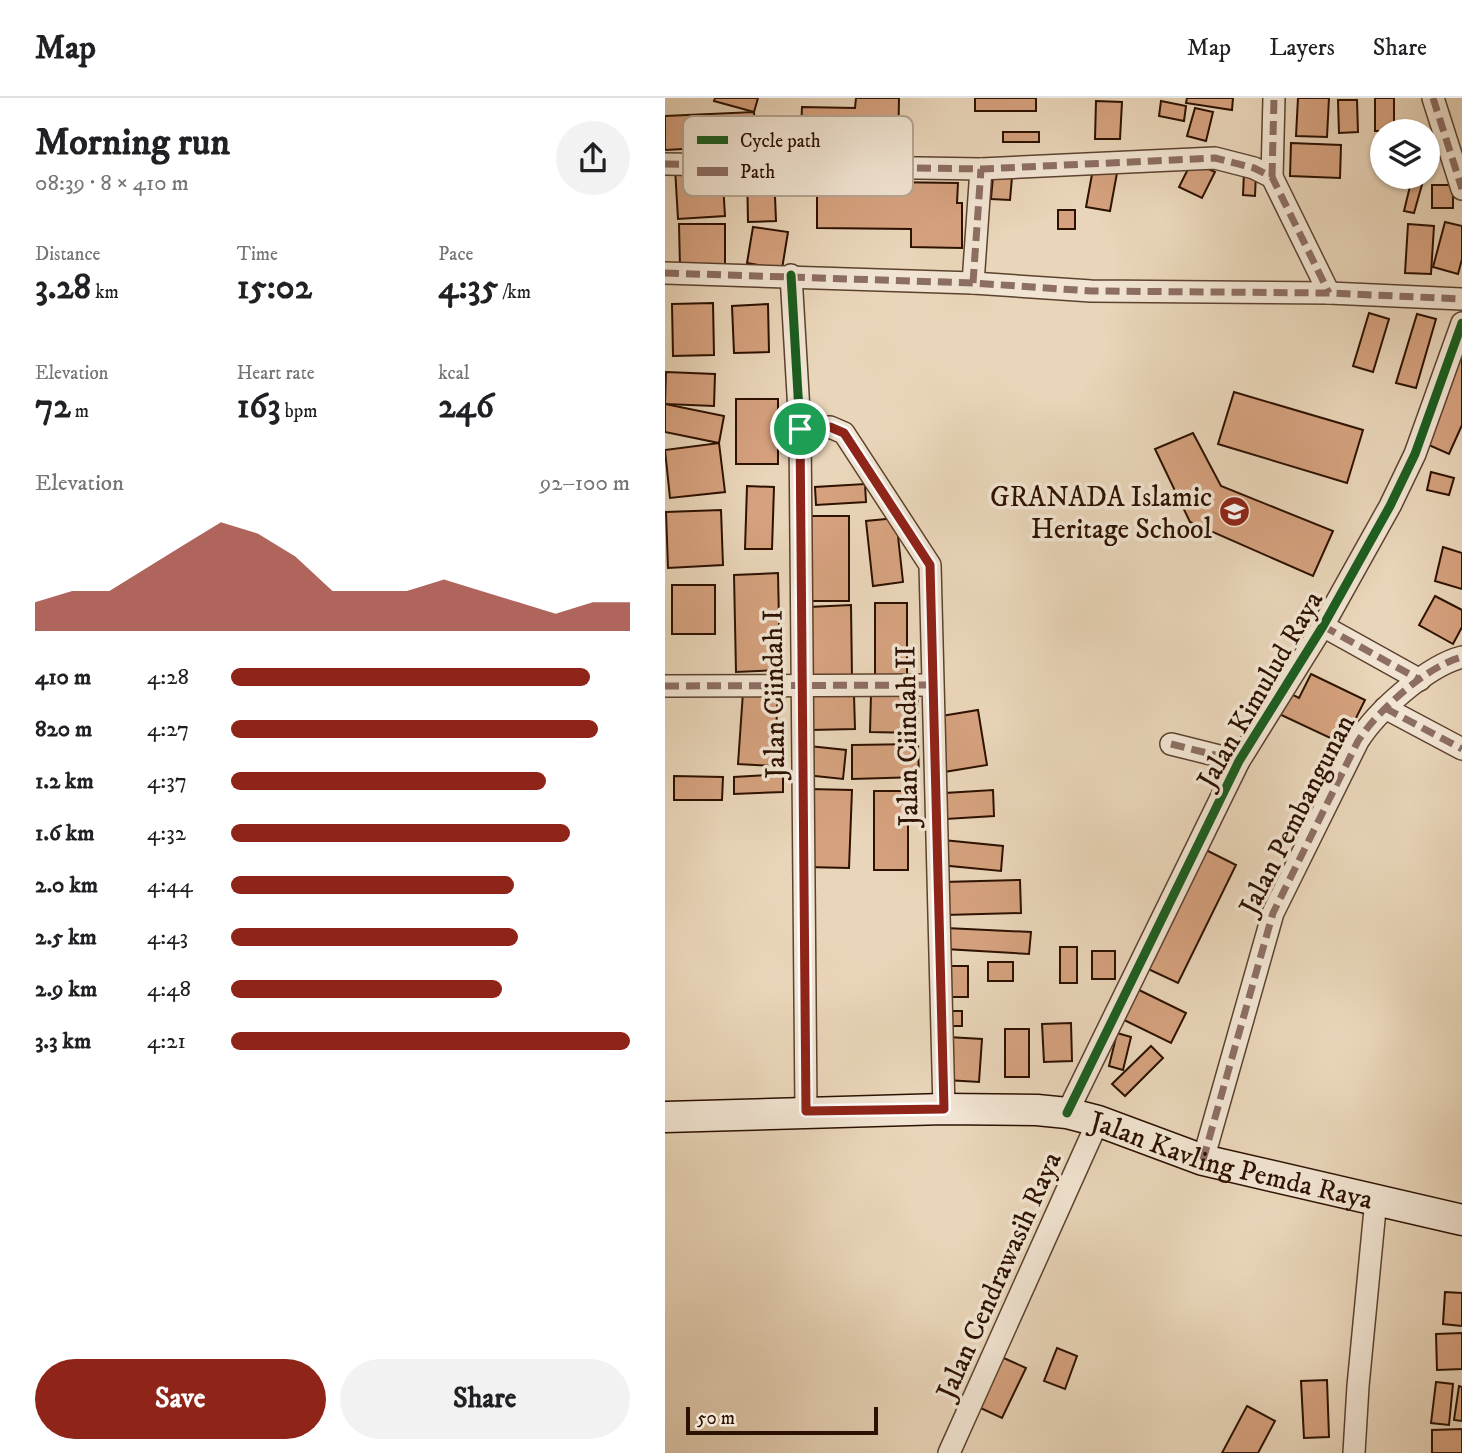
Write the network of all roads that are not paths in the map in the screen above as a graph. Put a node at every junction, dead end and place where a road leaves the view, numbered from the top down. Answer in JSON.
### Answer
{"nodes":[{"id":1,"x":1273,"y":98,"type":"edge"},
{"id":2,"x":1433,"y":98,"type":"edge"},
{"id":3,"x":665,"y":164,"type":"edge"},
{"id":4,"x":683,"y":164,"type":"edge"},
{"id":5,"x":913,"y":168,"type":"edge"},
{"id":6,"x":981,"y":169,"type":"junction"},
{"id":7,"x":1272,"y":177,"type":"junction"},
{"id":8,"x":1462,"y":189,"type":"edge"},
{"id":9,"x":665,"y":272,"type":"edge"},
{"id":10,"x":791,"y":275,"type":"junction"},
{"id":11,"x":973,"y":283,"type":"junction"},
{"id":12,"x":1329,"y":293,"type":"junction"},
{"id":13,"x":1462,"y":299,"type":"edge"},
{"id":14,"x":1462,"y":323,"type":"edge"},
{"id":15,"x":800,"y":429,"type":"junction"},
{"id":16,"x":1323,"y":626,"type":"junction"},
{"id":17,"x":1462,"y":657,"type":"edge"},
{"id":18,"x":1420,"y":680,"type":"junction"},
{"id":19,"x":932,"y":685,"type":"junction"},
{"id":20,"x":665,"y":686,"type":"edge"},
{"id":21,"x":800,"y":687,"type":"junction"},
{"id":22,"x":1385,"y":708,"type":"junction"},
{"id":23,"x":1171,"y":744,"type":"dead end"},
{"id":24,"x":1462,"y":750,"type":"edge"},
{"id":25,"x":1239,"y":761,"type":"junction"},
{"id":26,"x":944,"y":1109,"type":"junction"},
{"id":27,"x":806,"y":1111,"type":"junction"},
{"id":28,"x":1067,"y":1113,"type":"junction"},
{"id":29,"x":665,"y":1117,"type":"edge"},
{"id":30,"x":1098,"y":1121,"type":"junction"},
{"id":31,"x":1203,"y":1160,"type":"junction"},
{"id":32,"x":1377,"y":1199,"type":"junction"},
{"id":33,"x":1462,"y":1220,"type":"edge"},
{"id":34,"x":949,"y":1453,"type":"edge"},
{"id":35,"x":1354,"y":1453,"type":"edge"}],
"edges":[{"from":1,"to":7,"type":"street"},
{"from":2,"to":8,"type":"street"},
{"from":3,"to":4,"type":"street"},
{"from":5,"to":6,"type":"street"},
{"from":6,"to":7,"type":"street"},
{"from":6,"to":11,"type":"street"},
{"from":7,"to":12,"type":"street"},
{"from":9,"to":10,"type":"street"},
{"from":10,"to":11,"type":"street"},
{"from":10,"to":15,"type":"street","name":"Jalan Ciindah I"},
{"from":11,"to":12,"type":"street"},
{"from":12,"to":13,"type":"street"},
{"from":14,"to":16,"type":"street","name":"Jalan Kimulud Raya"},
{"from":15,"to":19,"type":"street","name":"Jalan Ciindah II"},
{"from":15,"to":21,"type":"street","name":"Jalan Ciindah I"},
{"from":16,"to":18,"type":"street"},
{"from":16,"to":25,"type":"street","name":"Jalan Kimulud Raya"},
{"from":17,"to":18,"type":"street","name":"Jalan Pembangunan"},
{"from":18,"to":22,"type":"street","name":"Jalan Pembangunan"},
{"from":19,"to":21,"type":"street"},
{"from":19,"to":26,"type":"street","name":"Jalan Ciindah II"},
{"from":20,"to":21,"type":"street"},
{"from":21,"to":27,"type":"street","name":"Jalan Ciindah I"},
{"from":22,"to":24,"type":"street"},
{"from":22,"to":31,"type":"street","name":"Jalan Pembangunan"},
{"from":23,"to":25,"type":"street"},
{"from":25,"to":28,"type":"street","name":"Jalan Kimulud Raya"},
{"from":26,"to":27,"type":"street","name":"Jalan Kavling Pemda Raya"},
{"from":26,"to":28,"type":"street","name":"Jalan Kavling Pemda Raya"},
{"from":27,"to":29,"type":"street","name":"Jalan Kavling Pemda Raya"},
{"from":28,"to":30,"type":"street","name":"Jalan Kavling Pemda Raya"},
{"from":30,"to":31,"type":"street","name":"Jalan Kavling Pemda Raya"},
{"from":30,"to":34,"type":"street","name":"Jalan Cendrawasih Raya"},
{"from":31,"to":32,"type":"street","name":"Jalan Kavling Pemda Raya"},
{"from":32,"to":33,"type":"street","name":"Jalan Kavling Pemda Raya"},
{"from":32,"to":35,"type":"street"}]}
